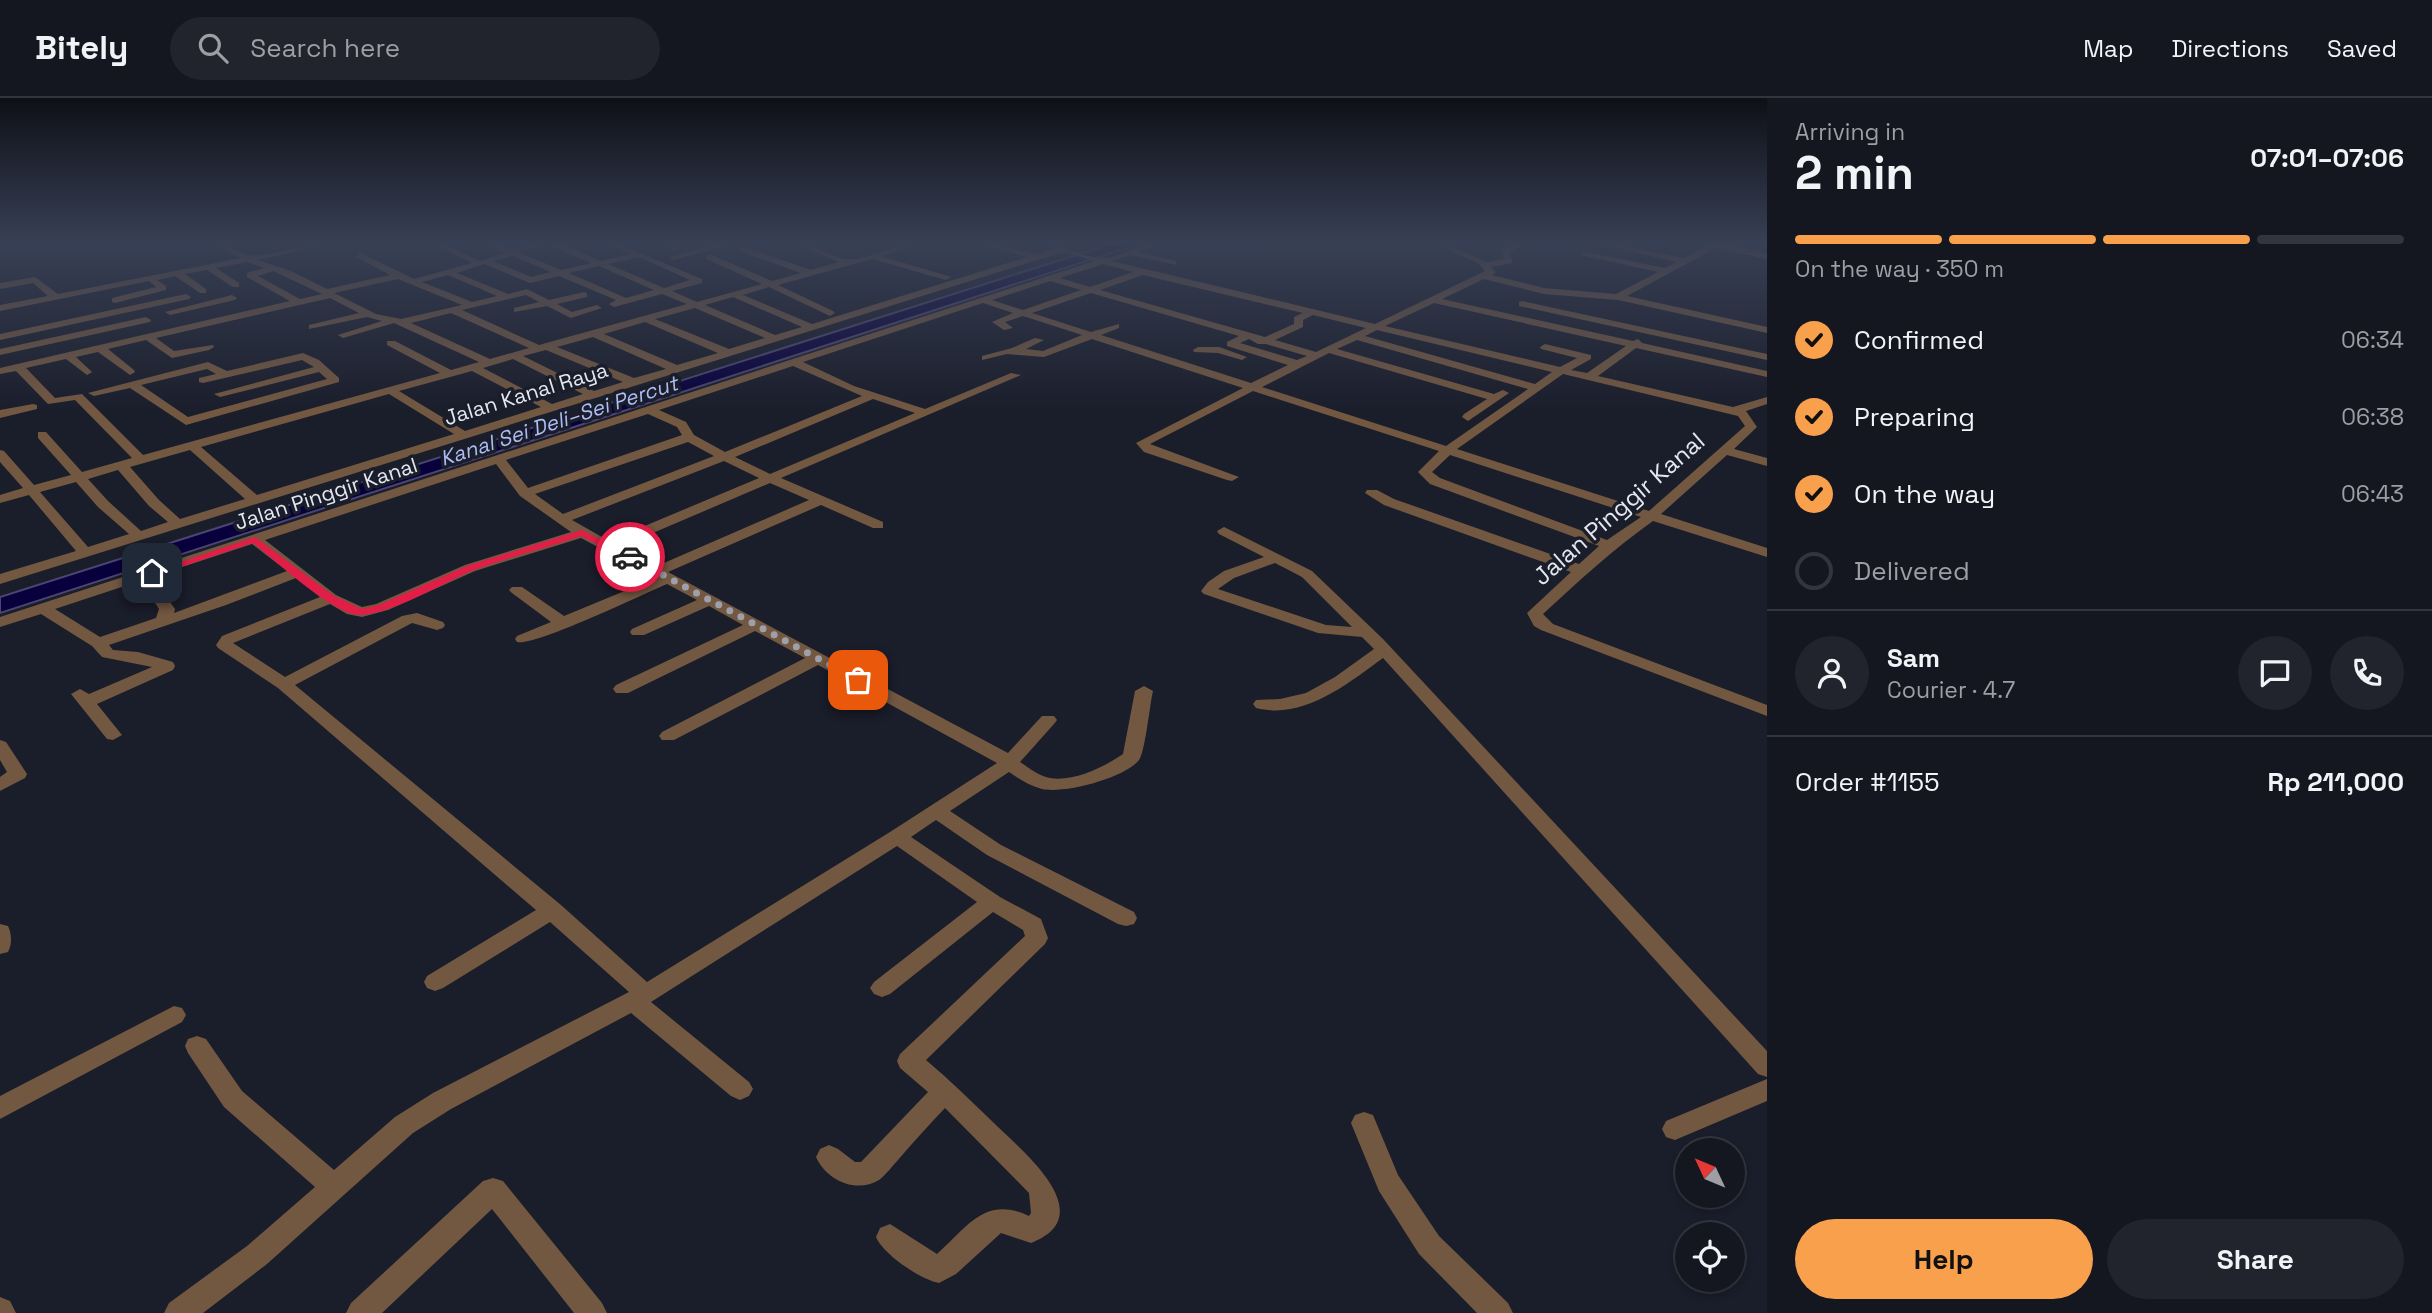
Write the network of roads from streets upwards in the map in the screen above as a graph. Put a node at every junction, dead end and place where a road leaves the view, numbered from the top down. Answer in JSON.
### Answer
{"nodes":[{"id":1,"x":32,"y":300,"type":"edge"},
{"id":2,"x":38,"y":300,"type":"edge"},
{"id":3,"x":104,"y":300,"type":"edge"},
{"id":4,"x":117,"y":300,"type":"edge"},
{"id":5,"x":174,"y":300,"type":"edge"},
{"id":6,"x":225,"y":300,"type":"edge"},
{"id":7,"x":235,"y":300,"type":"edge"},
{"id":8,"x":294,"y":300,"type":"edge"},
{"id":9,"x":305,"y":300,"type":"edge"},
{"id":10,"x":340,"y":300,"type":"edge"},
{"id":11,"x":456,"y":300,"type":"edge"},
{"id":12,"x":496,"y":300,"type":"edge"},
{"id":13,"x":542,"y":300,"type":"edge"},
{"id":14,"x":563,"y":300,"type":"edge"},
{"id":15,"x":623,"y":300,"type":"edge"},
{"id":16,"x":631,"y":300,"type":"edge"},
{"id":17,"x":682,"y":300,"type":"edge"},
{"id":18,"x":708,"y":300,"type":"edge"},
{"id":19,"x":749,"y":300,"type":"edge"},
{"id":20,"x":802,"y":300,"type":"edge"},
{"id":21,"x":899,"y":300,"type":"edge"},
{"id":22,"x":982,"y":300,"type":"joint"},
{"id":23,"x":1061,"y":300,"type":"edge"},
{"id":24,"x":1130,"y":300,"type":"edge"},
{"id":25,"x":1264,"y":300,"type":"edge"},
{"id":26,"x":1433,"y":300,"type":"joint"},
{"id":27,"x":1630,"y":300,"type":"edge"},
{"id":28,"x":626,"y":301,"type":"junction"},
{"id":29,"x":18,"y":302,"type":"dead end"},
{"id":30,"x":108,"y":302,"type":"junction"},
{"id":31,"x":298,"y":302,"type":"junction"},
{"id":32,"x":548,"y":303,"type":"junction"},
{"id":33,"x":614,"y":304,"type":"dead end"},
{"id":34,"x":692,"y":304,"type":"junction"},
{"id":35,"x":1522,"y":304,"type":"dead end"},
{"id":36,"x":471,"y":306,"type":"junction"},
{"id":37,"x":1,"y":308,"type":"edge"},
{"id":38,"x":597,"y":308,"type":"dead end"},
{"id":39,"x":131,"y":309,"type":"junction"},
{"id":40,"x":453,"y":310,"type":"junction"},
{"id":41,"x":517,"y":310,"type":"dead end"},
{"id":42,"x":1314,"y":311,"type":"junction"},
{"id":43,"x":253,"y":312,"type":"junction"},
{"id":44,"x":1024,"y":312,"type":"junction"},
{"id":45,"x":1685,"y":312,"type":"junction"},
{"id":46,"x":830,"y":313,"type":"dead end"},
{"id":47,"x":367,"y":314,"type":"junction"},
{"id":48,"x":571,"y":315,"type":"junction"},
{"id":49,"x":13,"y":316,"type":"dead end"},
{"id":50,"x":641,"y":318,"type":"junction"},
{"id":51,"x":1674,"y":318,"type":"dead end"},
{"id":52,"x":145,"y":319,"type":"junction"},
{"id":53,"x":396,"y":322,"type":"junction"},
{"id":54,"x":1663,"y":325,"type":"dead end"},
{"id":55,"x":1115,"y":326,"type":"dead end"},
{"id":56,"x":1377,"y":326,"type":"junction"},
{"id":57,"x":27,"y":327,"type":"junction"},
{"id":58,"x":313,"y":327,"type":"dead end"},
{"id":59,"x":812,"y":327,"type":"junction"},
{"id":60,"x":371,"y":328,"type":"junction"},
{"id":61,"x":1008,"y":328,"type":"dead end"},
{"id":62,"x":0,"y":329,"type":"edge"},
{"id":63,"x":415,"y":329,"type":"junction"},
{"id":64,"x":1767,"y":330,"type":"edge"},
{"id":65,"x":599,"y":331,"type":"junction"},
{"id":66,"x":1653,"y":331,"type":"junction"},
{"id":67,"x":165,"y":332,"type":"junction"},
{"id":68,"x":528,"y":332,"type":"dead end"},
{"id":69,"x":343,"y":335,"type":"dead end"},
{"id":70,"x":1092,"y":335,"type":"junction"},
{"id":71,"x":1249,"y":335,"type":"junction"},
{"id":72,"x":147,"y":336,"type":"junction"},
{"id":73,"x":1355,"y":336,"type":"junction"},
{"id":74,"x":0,"y":337,"type":"edge"},
{"id":75,"x":773,"y":338,"type":"junction"},
{"id":76,"x":440,"y":340,"type":"junction"},
{"id":77,"x":1039,"y":340,"type":"dead end"},
{"id":78,"x":1265,"y":340,"type":"junction"},
{"id":79,"x":391,"y":343,"type":"dead end"},
{"id":80,"x":428,"y":344,"type":"dead end"},
{"id":81,"x":1633,"y":345,"type":"junction"},
{"id":82,"x":545,"y":346,"type":"junction"},
{"id":83,"x":99,"y":347,"type":"junction"},
{"id":84,"x":1545,"y":347,"type":"dead end"},
{"id":85,"x":209,"y":348,"type":"dead end"},
{"id":86,"x":1245,"y":348,"type":"junction"},
{"id":87,"x":1016,"y":350,"type":"junction"},
{"id":88,"x":1328,"y":350,"type":"junction"},
{"id":89,"x":0,"y":352,"type":"edge"},
{"id":90,"x":726,"y":352,"type":"junction"},
{"id":91,"x":67,"y":354,"type":"junction"},
{"id":92,"x":512,"y":355,"type":"junction"},
{"id":93,"x":1316,"y":355,"type":"junction"},
{"id":94,"x":1767,"y":357,"type":"edge"},
{"id":95,"x":986,"y":358,"type":"dead end"},
{"id":96,"x":488,"y":362,"type":"junction"},
{"id":97,"x":793,"y":362,"type":"junction"},
{"id":98,"x":1176,"y":362,"type":"junction"},
{"id":99,"x":1298,"y":363,"type":"junction"},
{"id":100,"x":18,"y":366,"type":"junction"},
{"id":101,"x":471,"y":366,"type":"junction"},
{"id":102,"x":186,"y":367,"type":"junction"},
{"id":103,"x":321,"y":368,"type":"junction"},
{"id":104,"x":674,"y":368,"type":"junction"},
{"id":105,"x":1562,"y":370,"type":"junction"},
{"id":106,"x":0,"y":371,"type":"edge"},
{"id":107,"x":1283,"y":371,"type":"junction"},
{"id":108,"x":87,"y":372,"type":"dead end"},
{"id":109,"x":449,"y":373,"type":"junction"},
{"id":110,"x":1767,"y":374,"type":"edge"},
{"id":111,"x":226,"y":375,"type":"junction"},
{"id":112,"x":1015,"y":375,"type":"dead end"},
{"id":113,"x":1590,"y":377,"type":"junction"},
{"id":114,"x":131,"y":378,"type":"junction"},
{"id":115,"x":203,"y":380,"type":"junction"},
{"id":116,"x":631,"y":381,"type":"junction"},
{"id":117,"x":1517,"y":383,"type":"junction"},
{"id":118,"x":1252,"y":387,"type":"junction"},
{"id":119,"x":1536,"y":388,"type":"junction"},
{"id":120,"x":388,"y":389,"type":"junction"},
{"id":121,"x":94,"y":393,"type":"dead end"},
{"id":122,"x":220,"y":394,"type":"junction"},
{"id":123,"x":592,"y":394,"type":"junction"},
{"id":124,"x":873,"y":395,"type":"junction"},
{"id":125,"x":1497,"y":398,"type":"junction"},
{"id":126,"x":1767,"y":400,"type":"edge"},
{"id":127,"x":33,"y":407,"type":"dead end"},
{"id":128,"x":241,"y":407,"type":"junction"},
{"id":129,"x":549,"y":407,"type":"junction"},
{"id":130,"x":650,"y":410,"type":"junction"},
{"id":131,"x":1736,"y":410,"type":"junction"},
{"id":132,"x":924,"y":412,"type":"junction"},
{"id":133,"x":0,"y":415,"type":"edge"},
{"id":134,"x":1468,"y":417,"type":"dead end"},
{"id":135,"x":266,"y":423,"type":"junction"},
{"id":136,"x":1751,"y":427,"type":"junction"},
{"id":137,"x":1767,"y":431,"type":"edge"},
{"id":138,"x":462,"y":434,"type":"junction"},
{"id":139,"x":42,"y":435,"type":"dead end"},
{"id":140,"x":688,"y":437,"type":"junction"},
{"id":141,"x":191,"y":444,"type":"junction"},
{"id":142,"x":1448,"y":450,"type":"junction"},
{"id":143,"x":1723,"y":450,"type":"junction"},
{"id":144,"x":0,"y":454,"type":"edge"},
{"id":145,"x":726,"y":457,"type":"junction"},
{"id":146,"x":498,"y":458,"type":"junction"},
{"id":147,"x":140,"y":459,"type":"junction"},
{"id":148,"x":1767,"y":462,"type":"edge"},
{"id":149,"x":121,"y":464,"type":"junction"},
{"id":150,"x":80,"y":477,"type":"junction"},
{"id":151,"x":1232,"y":477,"type":"dead end"},
{"id":152,"x":771,"y":479,"type":"junction"},
{"id":153,"x":34,"y":490,"type":"junction"},
{"id":154,"x":526,"y":493,"type":"junction"},
{"id":155,"x":1372,"y":493,"type":"dead end"},
{"id":156,"x":0,"y":499,"type":"edge"},
{"id":157,"x":253,"y":499,"type":"junction"},
{"id":158,"x":821,"y":500,"type":"junction"},
{"id":159,"x":1651,"y":516,"type":"junction"},
{"id":160,"x":560,"y":520,"type":"junction"},
{"id":161,"x":177,"y":523,"type":"junction"},
{"id":162,"x":878,"y":525,"type":"dead end"},
{"id":163,"x":1224,"y":531,"type":"dead end"},
{"id":164,"x":582,"y":533,"type":"junction"},
{"id":165,"x":138,"y":535,"type":"junction"},
{"id":166,"x":255,"y":539,"type":"junction"},
{"id":167,"x":1609,"y":545,"type":"junction"},
{"id":168,"x":610,"y":546,"type":"junction"},
{"id":169,"x":85,"y":552,"type":"junction"},
{"id":170,"x":1767,"y":553,"type":"edge"},
{"id":171,"x":1278,"y":558,"type":"junction"},
{"id":172,"x":1584,"y":571,"type":"junction"},
{"id":173,"x":298,"y":572,"type":"junction"},
{"id":174,"x":663,"y":575,"type":"junction"},
{"id":175,"x":0,"y":579,"type":"edge"},
{"id":176,"x":517,"y":590,"type":"dead end"},
{"id":177,"x":159,"y":595,"type":"dead end"},
{"id":178,"x":331,"y":598,"type":"junction"},
{"id":179,"x":710,"y":600,"type":"junction"},
{"id":180,"x":43,"y":608,"type":"junction"},
{"id":181,"x":163,"y":621,"type":"junction"},
{"id":182,"x":0,"y":622,"type":"edge"},
{"id":183,"x":564,"y":624,"type":"junction"},
{"id":184,"x":437,"y":625,"type":"dead end"},
{"id":185,"x":755,"y":625,"type":"junction"},
{"id":186,"x":638,"y":632,"type":"dead end"},
{"id":187,"x":1366,"y":632,"type":"junction"},
{"id":188,"x":523,"y":639,"type":"dead end"},
{"id":189,"x":98,"y":643,"type":"junction"},
{"id":190,"x":1383,"y":650,"type":"junction"},
{"id":191,"x":816,"y":659,"type":"junction"},
{"id":192,"x":285,"y":684,"type":"junction"},
{"id":193,"x":622,"y":689,"type":"dead end"},
{"id":194,"x":1144,"y":691,"type":"dead end"},
{"id":195,"x":1262,"y":704,"type":"dead end"},
{"id":196,"x":1767,"y":711,"type":"edge"},
{"id":197,"x":1048,"y":720,"type":"dead end"},
{"id":198,"x":114,"y":736,"type":"dead end"},
{"id":199,"x":668,"y":736,"type":"dead end"},
{"id":200,"x":0,"y":746,"type":"edge"},
{"id":201,"x":1009,"y":763,"type":"junction"},
{"id":202,"x":0,"y":785,"type":"edge"},
{"id":203,"x":937,"y":812,"type":"junction"},
{"id":204,"x":897,"y":837,"type":"junction"},
{"id":205,"x":992,"y":902,"type":"junction"},
{"id":206,"x":554,"y":910,"type":"junction"},
{"id":207,"x":1126,"y":918,"type":"dead end"},
{"id":208,"x":0,"y":932,"type":"edge"},
{"id":209,"x":0,"y":946,"type":"edge"},
{"id":210,"x":435,"y":982,"type":"dead end"},
{"id":211,"x":882,"y":988,"type":"dead end"},
{"id":212,"x":640,"y":998,"type":"junction"},
{"id":213,"x":174,"y":1015,"type":"dead end"},
{"id":214,"x":197,"y":1046,"type":"dead end"},
{"id":215,"x":1767,"y":1067,"type":"edge"},
{"id":216,"x":740,"y":1089,"type":"dead end"},
{"id":217,"x":1767,"y":1090,"type":"edge"},
{"id":218,"x":945,"y":1091,"type":"junction"},
{"id":219,"x":0,"y":1108,"type":"edge"},
{"id":220,"x":1364,"y":1123,"type":"dead end"},
{"id":221,"x":1675,"y":1129,"type":"dead end"},
{"id":222,"x":829,"y":1157,"type":"dead end"},
{"id":223,"x":334,"y":1188,"type":"junction"},
{"id":224,"x":890,"y":1237,"type":"dead end"},
{"id":225,"x":179,"y":1313,"type":"edge"},
{"id":226,"x":361,"y":1313,"type":"edge"},
{"id":227,"x":592,"y":1313,"type":"edge"},
{"id":228,"x":1498,"y":1313,"type":"edge"}],
"edges":[{"from":1,"to":29,"type":"street"},
{"from":2,"to":37,"type":"street"},
{"from":3,"to":30,"type":"street"},
{"from":4,"to":30,"type":"street"},
{"from":5,"to":39,"type":"street"},
{"from":6,"to":52,"type":"street"},
{"from":7,"to":43,"type":"street"},
{"from":8,"to":31,"type":"street"},
{"from":9,"to":31,"type":"street"},
{"from":10,"to":47,"type":"street"},
{"from":11,"to":36,"type":"street"},
{"from":12,"to":36,"type":"street"},
{"from":13,"to":32,"type":"street"},
{"from":14,"to":32,"type":"street"},
{"from":15,"to":28,"type":"street"},
{"from":16,"to":28,"type":"street"},
{"from":17,"to":34,"type":"street"},
{"from":18,"to":34,"type":"street"},
{"from":19,"to":59,"type":"street"},
{"from":20,"to":46,"type":"street"},
{"from":21,"to":59,"type":"street","name":"Jalan Kanal Raya"},
{"from":22,"to":44,"type":"street"},
{"from":22,"to":97,"type":"street","name":"Jalan Pinggir Kanal"},
{"from":23,"to":44,"type":"street"},
{"from":24,"to":71,"type":"street"},
{"from":25,"to":42,"type":"street","name":"Jalan Pinggir Kanal"},
{"from":26,"to":56,"type":"street"},
{"from":26,"to":81,"type":"street"},
{"from":27,"to":45,"type":"street"},
{"from":28,"to":33,"type":"street"},
{"from":30,"to":57,"type":"street"},
{"from":31,"to":43,"type":"street"},
{"from":32,"to":41,"type":"street"},
{"from":32,"to":48,"type":"street"},
{"from":34,"to":50,"type":"street"},
{"from":34,"to":75,"type":"street"},
{"from":35,"to":66,"type":"street"},
{"from":36,"to":40,"type":"street"},
{"from":37,"to":49,"type":"street"},
{"from":38,"to":48,"type":"street"},
{"from":39,"to":52,"type":"street"},
{"from":39,"to":57,"type":"street"},
{"from":40,"to":53,"type":"street"},
{"from":40,"to":82,"type":"street"},
{"from":42,"to":56,"type":"street","name":"Jalan Pinggir Kanal"},
{"from":42,"to":78,"type":"street"},
{"from":43,"to":67,"type":"street"},
{"from":44,"to":61,"type":"street"},
{"from":44,"to":70,"type":"street"},
{"from":45,"to":51,"type":"street"},
{"from":45,"to":64,"type":"street"},
{"from":47,"to":53,"type":"street"},
{"from":47,"to":58,"type":"street"},
{"from":48,"to":65,"type":"street"},
{"from":50,"to":65,"type":"street"},
{"from":50,"to":90,"type":"street"},
{"from":52,"to":67,"type":"street"},
{"from":52,"to":89,"type":"street"},
{"from":53,"to":60,"type":"street"},
{"from":53,"to":63,"type":"street"},
{"from":54,"to":66,"type":"street"},
{"from":55,"to":70,"type":"street"},
{"from":56,"to":73,"type":"street"},
{"from":56,"to":105,"type":"street","name":"Jalan Pinggir Kanal"},
{"from":57,"to":62,"type":"street"},
{"from":57,"to":74,"type":"street"},
{"from":59,"to":75,"type":"street","name":"Jalan Kanal Raya"},
{"from":60,"to":63,"type":"street"},
{"from":60,"to":69,"type":"street"},
{"from":63,"to":76,"type":"street"},
{"from":65,"to":82,"type":"street"},
{"from":65,"to":104,"type":"street"},
{"from":66,"to":81,"type":"street"},
{"from":66,"to":94,"type":"street"},
{"from":67,"to":72,"type":"street"},
{"from":68,"to":82,"type":"street"},
{"from":70,"to":87,"type":"street"},
{"from":70,"to":98,"type":"street"},
{"from":71,"to":78,"type":"street"},
{"from":71,"to":86,"type":"street"},
{"from":72,"to":83,"type":"street"},
{"from":72,"to":85,"type":"street"},
{"from":73,"to":88,"type":"street"},
{"from":73,"to":117,"type":"street"},
{"from":75,"to":90,"type":"street","name":"Jalan Kanal Raya"},
{"from":76,"to":80,"type":"street"},
{"from":76,"to":96,"type":"street"},
{"from":77,"to":87,"type":"street"},
{"from":78,"to":86,"type":"street"},
{"from":78,"to":93,"type":"street"},
{"from":79,"to":109,"type":"street"},
{"from":81,"to":110,"type":"street"},
{"from":81,"to":113,"type":"street"},
{"from":82,"to":92,"type":"street"},
{"from":82,"to":116,"type":"street"},
{"from":83,"to":91,"type":"street"},
{"from":83,"to":114,"type":"street"},
{"from":84,"to":105,"type":"street"},
{"from":86,"to":99,"type":"street"},
{"from":87,"to":95,"type":"street"},
{"from":88,"to":93,"type":"street"},
{"from":88,"to":125,"type":"street"},
{"from":90,"to":104,"type":"street","name":"Jalan Kanal Raya"},
{"from":91,"to":100,"type":"street"},
{"from":91,"to":108,"type":"street"},
{"from":92,"to":96,"type":"street"},
{"from":92,"to":123,"type":"street"},
{"from":93,"to":99,"type":"street"},
{"from":96,"to":101,"type":"street"},
{"from":97,"to":124,"type":"street"},
{"from":97,"to":130,"type":"street","name":"Jalan Pinggir Kanal"},
{"from":98,"to":107,"type":"street"},
{"from":98,"to":118,"type":"street"},
{"from":99,"to":107,"type":"street"},
{"from":100,"to":106,"type":"street"},
{"from":100,"to":147,"type":"street"},
{"from":101,"to":109,"type":"street"},
{"from":101,"to":129,"type":"street"},
{"from":102,"to":111,"type":"street"},
{"from":102,"to":114,"type":"street"},
{"from":102,"to":115,"type":"street"},
{"from":103,"to":111,"type":"street"},
{"from":103,"to":122,"type":"street"},
{"from":103,"to":128,"type":"street"},
{"from":104,"to":116,"type":"street","name":"Jalan Kanal Raya"},
{"from":105,"to":113,"type":"street","name":"Jalan Pinggir Kanal"},
{"from":105,"to":119,"type":"street"},
{"from":107,"to":118,"type":"street"},
{"from":109,"to":120,"type":"street"},
{"from":111,"to":115,"type":"street"},
{"from":112,"to":132,"type":"street"},
{"from":113,"to":131,"type":"street","name":"Jalan Pinggir Kanal"},
{"from":114,"to":121,"type":"street"},
{"from":114,"to":128,"type":"street"},
{"from":115,"to":122,"type":"street"},
{"from":116,"to":123,"type":"street","name":"Jalan Kanal Raya"},
{"from":117,"to":119,"type":"street"},
{"from":117,"to":125,"type":"street"},
{"from":118,"to":142,"type":"street"},
{"from":118,"to":151,"type":"street"},
{"from":119,"to":142,"type":"street"},
{"from":120,"to":135,"type":"street"},
{"from":120,"to":138,"type":"street"},
{"from":122,"to":128,"type":"street"},
{"from":123,"to":129,"type":"street","name":"Jalan Kanal Raya"},
{"from":124,"to":132,"type":"street"},
{"from":124,"to":145,"type":"street"},
{"from":125,"to":134,"type":"street"},
{"from":126,"to":131,"type":"street"},
{"from":127,"to":133,"type":"street"},
{"from":128,"to":135,"type":"street"},
{"from":129,"to":138,"type":"street","name":"Jalan Kanal Raya"},
{"from":130,"to":140,"type":"street"},
{"from":130,"to":146,"type":"street","name":"Jalan Pinggir Kanal"},
{"from":131,"to":136,"type":"street"},
{"from":132,"to":152,"type":"street"},
{"from":135,"to":141,"type":"street"},
{"from":136,"to":137,"type":"street"},
{"from":136,"to":143,"type":"street","name":"Jalan Pinggir Kanal"},
{"from":138,"to":157,"type":"street","name":"Jalan Kanal Raya"},
{"from":139,"to":150,"type":"street"},
{"from":140,"to":145,"type":"street"},
{"from":140,"to":154,"type":"street"},
{"from":141,"to":147,"type":"street"},
{"from":141,"to":157,"type":"street"},
{"from":142,"to":159,"type":"street"},
{"from":142,"to":167,"type":"street"},
{"from":143,"to":148,"type":"street"},
{"from":143,"to":159,"type":"street","name":"Jalan Pinggir Kanal"},
{"from":144,"to":153,"type":"street"},
{"from":145,"to":152,"type":"street"},
{"from":145,"to":160,"type":"street"},
{"from":146,"to":154,"type":"street"},
{"from":146,"to":166,"type":"street","name":"Jalan Pinggir Kanal"},
{"from":147,"to":149,"type":"street"},
{"from":149,"to":150,"type":"street"},
{"from":149,"to":161,"type":"street"},
{"from":150,"to":153,"type":"street"},
{"from":150,"to":165,"type":"street"},
{"from":152,"to":158,"type":"street"},
{"from":152,"to":168,"type":"street"},
{"from":153,"to":156,"type":"street"},
{"from":153,"to":169,"type":"street"},
{"from":154,"to":160,"type":"street"},
{"from":155,"to":172,"type":"street"},
{"from":157,"to":161,"type":"street","name":"Jalan Kanal Raya"},
{"from":158,"to":162,"type":"street"},
{"from":158,"to":174,"type":"street"},
{"from":159,"to":167,"type":"street","name":"Jalan Pinggir Kanal"},
{"from":159,"to":170,"type":"street"},
{"from":160,"to":164,"type":"street"},
{"from":161,"to":165,"type":"street","name":"Jalan Kanal Raya"},
{"from":163,"to":171,"type":"street"},
{"from":164,"to":168,"type":"street"},
{"from":164,"to":178,"type":"street"},
{"from":165,"to":169,"type":"street","name":"Jalan Kanal Raya"},
{"from":166,"to":173,"type":"street"},
{"from":166,"to":180,"type":"street","name":"Jalan Pinggir Kanal"},
{"from":167,"to":172,"type":"street","name":"Jalan Pinggir Kanal"},
{"from":168,"to":174,"type":"street"},
{"from":169,"to":175,"type":"street","name":"Jalan Kanal Raya"},
{"from":171,"to":187,"type":"street"},
{"from":171,"to":187,"type":"street"},
{"from":172,"to":196,"type":"street","name":"Jalan Pinggir Kanal"},
{"from":173,"to":178,"type":"street"},
{"from":173,"to":181,"type":"street"},
{"from":174,"to":179,"type":"street"},
{"from":174,"to":183,"type":"street"},
{"from":176,"to":183,"type":"street"},
{"from":177,"to":181,"type":"street"},
{"from":178,"to":192,"type":"street"},
{"from":179,"to":185,"type":"street"},
{"from":179,"to":186,"type":"street"},
{"from":180,"to":182,"type":"street","name":"Jalan Pinggir Kanal"},
{"from":180,"to":189,"type":"street"},
{"from":181,"to":189,"type":"street"},
{"from":183,"to":188,"type":"street"},
{"from":184,"to":192,"type":"street"},
{"from":185,"to":191,"type":"street"},
{"from":185,"to":193,"type":"street"},
{"from":187,"to":190,"type":"street"},
{"from":189,"to":198,"type":"street"},
{"from":190,"to":195,"type":"street"},
{"from":190,"to":215,"type":"street"},
{"from":191,"to":199,"type":"street"},
{"from":191,"to":201,"type":"street"},
{"from":192,"to":206,"type":"street"},
{"from":194,"to":201,"type":"street"},
{"from":197,"to":201,"type":"street"},
{"from":200,"to":202,"type":"street"},
{"from":201,"to":203,"type":"street"},
{"from":203,"to":204,"type":"street"},
{"from":203,"to":207,"type":"street"},
{"from":204,"to":205,"type":"street"},
{"from":204,"to":212,"type":"street"},
{"from":205,"to":211,"type":"street"},
{"from":205,"to":218,"type":"street"},
{"from":206,"to":210,"type":"street"},
{"from":206,"to":212,"type":"street"},
{"from":208,"to":209,"type":"street"},
{"from":212,"to":216,"type":"street"},
{"from":212,"to":223,"type":"street"},
{"from":213,"to":219,"type":"street"},
{"from":214,"to":223,"type":"street"},
{"from":217,"to":221,"type":"street"},
{"from":218,"to":222,"type":"street"},
{"from":218,"to":224,"type":"street"},
{"from":220,"to":228,"type":"street"},
{"from":223,"to":225,"type":"street"},
{"from":226,"to":227,"type":"street"}]}
